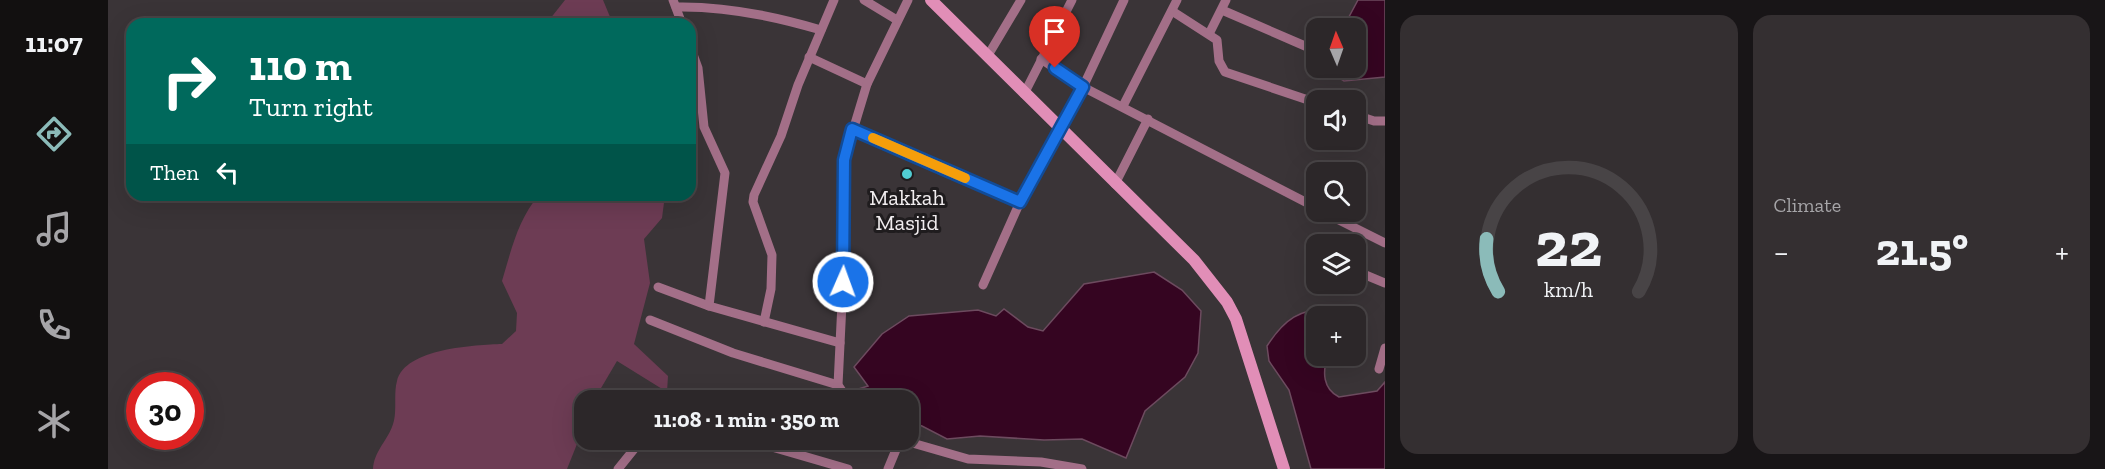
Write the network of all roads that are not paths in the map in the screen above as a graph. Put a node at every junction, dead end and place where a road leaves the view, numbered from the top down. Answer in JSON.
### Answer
{"nodes":[{"id":1,"x":834,"y":0,"type":"edge"},
{"id":2,"x":864,"y":0,"type":"edge"},
{"id":3,"x":908,"y":0,"type":"edge"},
{"id":4,"x":931,"y":0,"type":"edge"},
{"id":5,"x":1021,"y":0,"type":"edge"},
{"id":6,"x":1072,"y":0,"type":"edge"},
{"id":7,"x":1125,"y":0,"type":"edge"},
{"id":8,"x":1177,"y":0,"type":"edge"},
{"id":9,"x":1226,"y":0,"type":"edge"},
{"id":10,"x":675,"y":3,"type":"edge"},
{"id":11,"x":1222,"y":10,"type":"junction"},
{"id":12,"x":1172,"y":11,"type":"junction"},
{"id":13,"x":680,"y":18,"type":"edge"},
{"id":14,"x":897,"y":20,"type":"junction"},
{"id":15,"x":821,"y":30,"type":"junction"},
{"id":16,"x":1209,"y":34,"type":"junction"},
{"id":17,"x":1306,"y":46,"type":"edge"},
{"id":18,"x":809,"y":57,"type":"junction"},
{"id":19,"x":987,"y":57,"type":"junction"},
{"id":20,"x":1041,"y":59,"type":"junction"},
{"id":21,"x":696,"y":62,"type":"edge"},
{"id":22,"x":867,"y":84,"type":"junction"},
{"id":23,"x":1083,"y":87,"type":"junction"},
{"id":24,"x":1024,"y":94,"type":"junction"},
{"id":25,"x":1306,"y":99,"type":"edge"},
{"id":26,"x":1123,"y":106,"type":"junction"},
{"id":27,"x":1366,"y":118,"type":"edge"},
{"id":28,"x":1148,"y":119,"type":"junction"},
{"id":29,"x":1385,"y":121,"type":"edge"},
{"id":30,"x":852,"y":129,"type":"junction"},
{"id":31,"x":1060,"y":130,"type":"junction"},
{"id":32,"x":1116,"y":184,"type":"junction"},
{"id":33,"x":1020,"y":202,"type":"junction"},
{"id":34,"x":1306,"y":202,"type":"edge"},
{"id":35,"x":1343,"y":222,"type":"edge"},
{"id":36,"x":1385,"y":243,"type":"edge"},
{"id":37,"x":1366,"y":275,"type":"edge"},
{"id":38,"x":1385,"y":282,"type":"edge"},
{"id":39,"x":982,"y":285,"type":"dead end"},
{"id":40,"x":658,"y":287,"type":"dead end"},
{"id":41,"x":709,"y":306,"type":"junction"},
{"id":42,"x":650,"y":320,"type":"dead end"},
{"id":43,"x":764,"y":322,"type":"junction"},
{"id":44,"x":840,"y":343,"type":"junction"},
{"id":45,"x":1385,"y":348,"type":"edge"},
{"id":46,"x":1379,"y":369,"type":"dead end"},
{"id":47,"x":838,"y":385,"type":"junction"},
{"id":48,"x":841,"y":390,"type":"edge"},
{"id":49,"x":919,"y":445,"type":"edge"},
{"id":50,"x":633,"y":450,"type":"edge"},
{"id":51,"x":782,"y":450,"type":"edge"},
{"id":52,"x":897,"y":450,"type":"edge"},
{"id":53,"x":618,"y":469,"type":"edge"},
{"id":54,"x":848,"y":469,"type":"edge"},
{"id":55,"x":888,"y":469,"type":"edge"},
{"id":56,"x":1082,"y":469,"type":"edge"},
{"id":57,"x":1284,"y":469,"type":"edge"}],
"edges":[{"from":1,"to":15,"type":"street"},
{"from":2,"to":14,"type":"street"},
{"from":3,"to":14,"type":"street"},
{"from":4,"to":19,"type":"street"},
{"from":5,"to":19,"type":"street"},
{"from":6,"to":20,"type":"street"},
{"from":7,"to":23,"type":"street"},
{"from":8,"to":12,"type":"street"},
{"from":9,"to":11,"type":"street"},
{"from":10,"to":13,"type":"street"},
{"from":10,"to":15,"type":"street"},
{"from":11,"to":16,"type":"street"},
{"from":11,"to":17,"type":"street"},
{"from":12,"to":16,"type":"street"},
{"from":12,"to":26,"type":"street"},
{"from":14,"to":22,"type":"street"},
{"from":15,"to":18,"type":"street"},
{"from":16,"to":25,"type":"street"},
{"from":18,"to":22,"type":"street"},
{"from":18,"to":43,"type":"street"},
{"from":19,"to":24,"type":"street"},
{"from":20,"to":23,"type":"street"},
{"from":20,"to":24,"type":"street"},
{"from":21,"to":41,"type":"street"},
{"from":22,"to":30,"type":"street"},
{"from":23,"to":26,"type":"street"},
{"from":23,"to":31,"type":"street"},
{"from":24,"to":31,"type":"street"},
{"from":26,"to":28,"type":"street"},
{"from":27,"to":29,"type":"street"},
{"from":28,"to":32,"type":"street"},
{"from":28,"to":34,"type":"street"},
{"from":30,"to":33,"type":"street"},
{"from":30,"to":44,"type":"street"},
{"from":31,"to":32,"type":"street"},
{"from":31,"to":33,"type":"street"},
{"from":32,"to":57,"type":"street"},
{"from":33,"to":39,"type":"street"},
{"from":35,"to":36,"type":"street"},
{"from":37,"to":38,"type":"street"},
{"from":40,"to":41,"type":"street"},
{"from":41,"to":43,"type":"street"},
{"from":42,"to":47,"type":"street"},
{"from":43,"to":44,"type":"street"},
{"from":44,"to":47,"type":"street"},
{"from":45,"to":46,"type":"street"},
{"from":47,"to":48,"type":"street"},
{"from":49,"to":56,"type":"street"},
{"from":50,"to":53,"type":"street"},
{"from":51,"to":54,"type":"street"},
{"from":52,"to":55,"type":"street"}]}
